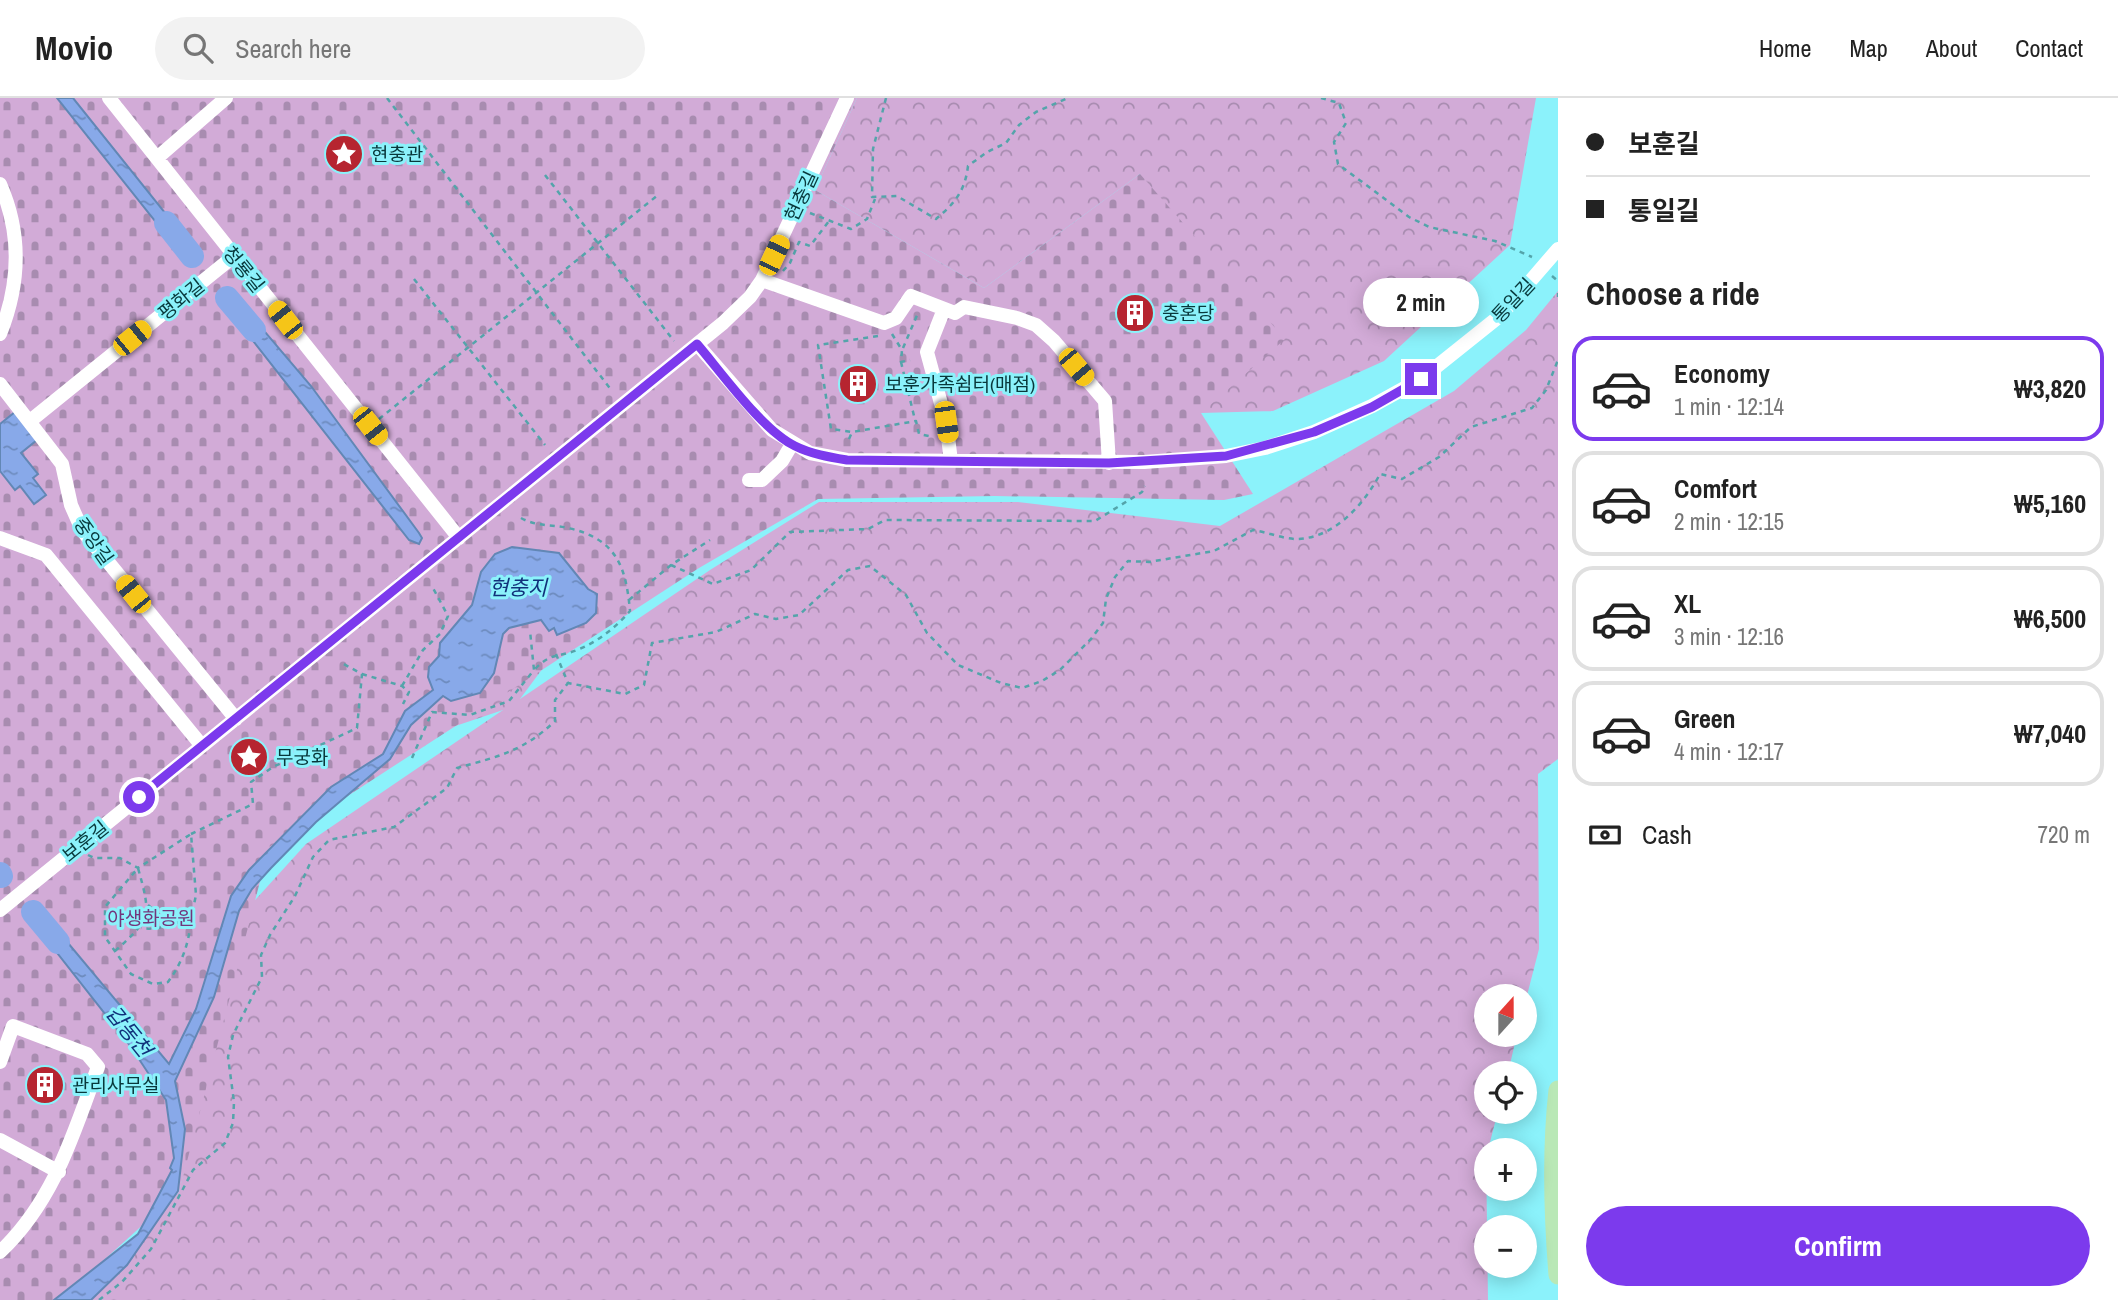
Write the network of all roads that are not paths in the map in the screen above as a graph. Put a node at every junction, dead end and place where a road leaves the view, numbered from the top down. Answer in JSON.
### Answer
{"nodes":[{"id":1,"x":109,"y":98,"type":"edge"},
{"id":2,"x":226,"y":98,"type":"edge"},
{"id":3,"x":847,"y":98,"type":"edge"},
{"id":4,"x":157,"y":158,"type":"junction"},
{"id":5,"x":0,"y":184,"type":"edge"},
{"id":6,"x":1558,"y":249,"type":"edge"},
{"id":7,"x":234,"y":256,"type":"junction"},
{"id":8,"x":762,"y":280,"type":"junction"},
{"id":9,"x":944,"y":309,"type":"junction"},
{"id":10,"x":723,"y":323,"type":"joint"},
{"id":11,"x":0,"y":334,"type":"edge"},
{"id":12,"x":697,"y":344,"type":"junction"},
{"id":13,"x":0,"y":384,"type":"edge"},
{"id":14,"x":30,"y":421,"type":"junction"},
{"id":15,"x":792,"y":444,"type":"junction"},
{"id":16,"x":951,"y":461,"type":"junction"},
{"id":17,"x":1109,"y":463,"type":"junction"},
{"id":18,"x":749,"y":480,"type":"dead end"},
{"id":19,"x":0,"y":538,"type":"edge"},
{"id":20,"x":459,"y":538,"type":"junction"},
{"id":21,"x":236,"y":719,"type":"junction"},
{"id":22,"x":202,"y":746,"type":"junction"},
{"id":23,"x":0,"y":910,"type":"edge"},
{"id":24,"x":0,"y":1062,"type":"edge"},
{"id":25,"x":1558,"y":1090,"type":"edge"},
{"id":26,"x":0,"y":1140,"type":"edge"},
{"id":27,"x":60,"y":1172,"type":"junction"},
{"id":28,"x":0,"y":1252,"type":"edge"},
{"id":29,"x":1558,"y":1275,"type":"edge"}],
"edges":[{"from":1,"to":4,"type":"lane","name":"청룡길"},
{"from":2,"to":4,"type":"lane"},
{"from":3,"to":8,"type":"lane","name":"현충길"},
{"from":4,"to":7,"type":"lane","name":"청룡길"},
{"from":5,"to":11,"type":"lane"},
{"from":6,"to":17,"type":"lane","name":"통일길"},
{"from":7,"to":14,"type":"lane","name":"평화길"},
{"from":7,"to":20,"type":"lane","name":"청룡길"},
{"from":8,"to":9,"type":"lane"},
{"from":8,"to":10,"type":"lane","name":"현충길"},
{"from":9,"to":16,"type":"lane"},
{"from":9,"to":17,"type":"lane"},
{"from":10,"to":12,"type":"lane","name":"보훈길"},
{"from":12,"to":15,"type":"lane","name":"통일길"},
{"from":12,"to":20,"type":"lane","name":"보훈길"},
{"from":13,"to":14,"type":"lane","name":"중앙길"},
{"from":14,"to":21,"type":"lane","name":"중앙길"},
{"from":15,"to":16,"type":"lane","name":"통일길"},
{"from":15,"to":18,"type":"lane"},
{"from":16,"to":17,"type":"lane","name":"통일길"},
{"from":19,"to":22,"type":"lane"},
{"from":20,"to":21,"type":"lane","name":"보훈길"},
{"from":21,"to":22,"type":"lane","name":"보훈길"},
{"from":22,"to":23,"type":"lane","name":"보훈길"},
{"from":24,"to":27,"type":"lane"},
{"from":25,"to":29,"type":"main road"},
{"from":26,"to":27,"type":"lane"},
{"from":27,"to":28,"type":"lane"}]}
